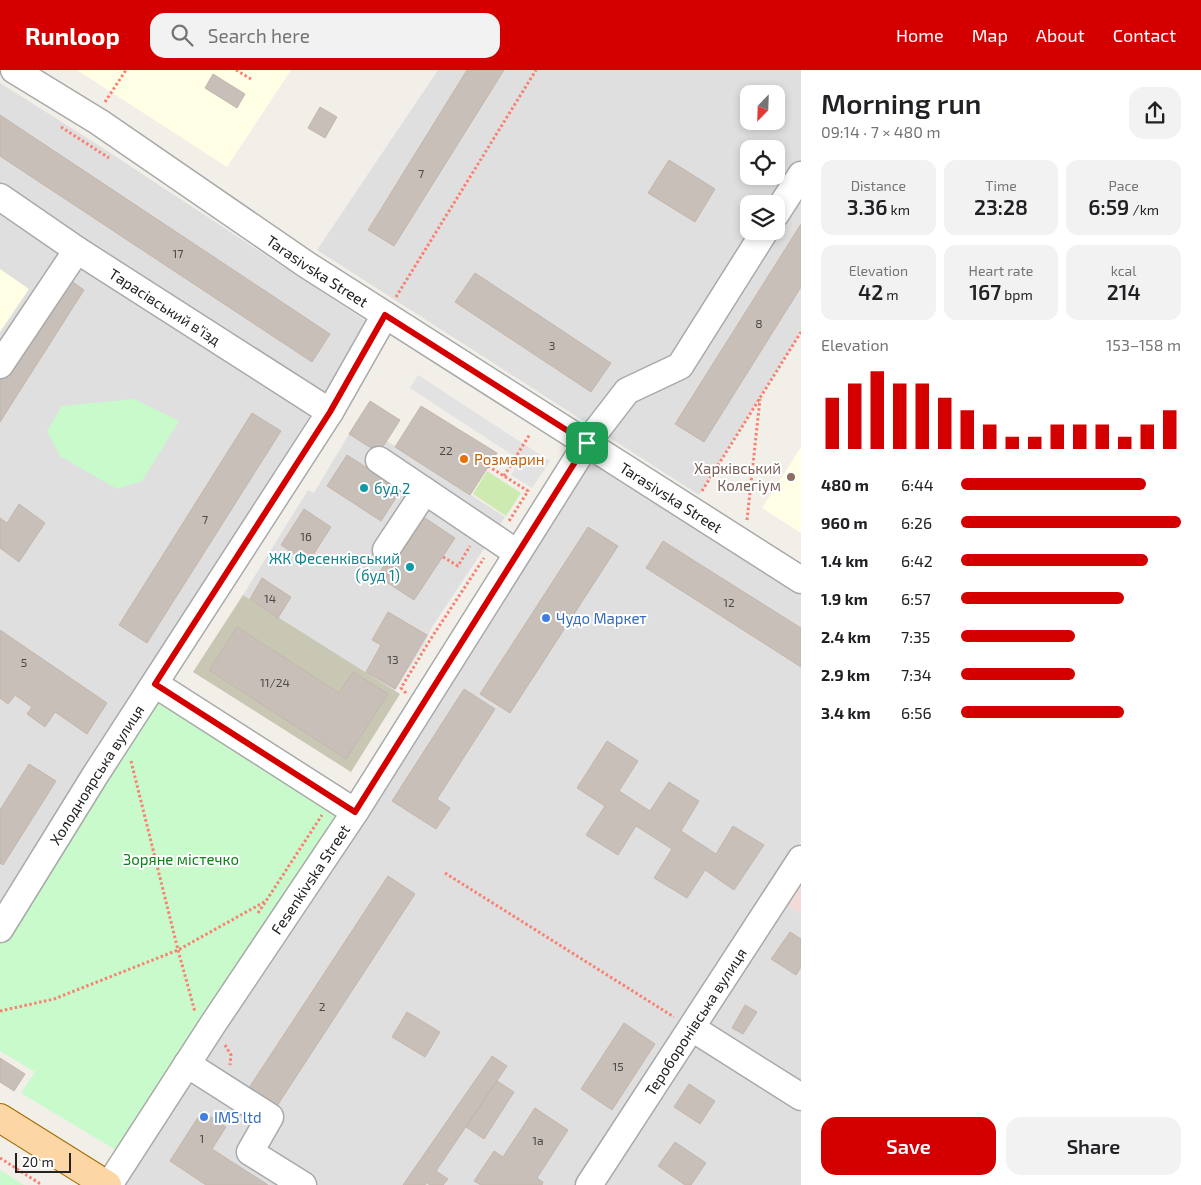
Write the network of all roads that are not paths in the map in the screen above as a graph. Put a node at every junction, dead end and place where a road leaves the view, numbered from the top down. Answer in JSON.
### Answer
{"nodes":[{"id":1,"x":14,"y":70,"type":"edge"},
{"id":2,"x":801,"y":175,"type":"edge"},
{"id":3,"x":0,"y":198,"type":"edge"},
{"id":4,"x":785,"y":200,"type":"edge"},
{"id":5,"x":759,"y":240,"type":"edge"},
{"id":6,"x":77,"y":250,"type":"junction"},
{"id":7,"x":390,"y":307,"type":"junction"},
{"id":8,"x":0,"y":365,"type":"edge"},
{"id":9,"x":330,"y":412,"type":"junction"},
{"id":10,"x":587,"y":443,"type":"junction"},
{"id":11,"x":379,"y":460,"type":"dead end"},
{"id":12,"x":425,"y":491,"type":"junction"},
{"id":13,"x":498,"y":541,"type":"junction"},
{"id":14,"x":386,"y":550,"type":"dead end"},
{"id":15,"x":801,"y":580,"type":"edge"},
{"id":16,"x":155,"y":684,"type":"junction"},
{"id":17,"x":344,"y":805,"type":"junction"},
{"id":18,"x":801,"y":859,"type":"edge"},
{"id":19,"x":0,"y":929,"type":"edge"},
{"id":20,"x":692,"y":1028,"type":"junction"},
{"id":21,"x":187,"y":1064,"type":"junction"},
{"id":22,"x":801,"y":1097,"type":"edge"},
{"id":23,"x":0,"y":1118,"type":"edge"},
{"id":24,"x":108,"y":1185,"type":"edge"},
{"id":25,"x":303,"y":1185,"type":"edge"},
{"id":26,"x":589,"y":1185,"type":"edge"}],
"edges":[{"from":1,"to":7,"type":"street","name":"Tarasivska Street"},
{"from":2,"to":4,"type":"street"},
{"from":3,"to":6,"type":"street","name":"Тарасівський в’їзд"},
{"from":5,"to":10,"type":"street","name":"Fesenkivska Street"},
{"from":6,"to":8,"type":"street"},
{"from":6,"to":9,"type":"street","name":"Тарасівський в’їзд"},
{"from":7,"to":9,"type":"street","name":"Холодноярська вулиця"},
{"from":7,"to":10,"type":"street","name":"Tarasivska Street"},
{"from":9,"to":16,"type":"street","name":"Холодноярська вулиця"},
{"from":10,"to":13,"type":"street","name":"Fesenkivska Street"},
{"from":10,"to":15,"type":"street","name":"Tarasivska Street"},
{"from":11,"to":12,"type":"street"},
{"from":12,"to":13,"type":"street"},
{"from":12,"to":14,"type":"street"},
{"from":13,"to":17,"type":"street","name":"Fesenkivska Street"},
{"from":16,"to":17,"type":"street"},
{"from":16,"to":19,"type":"street","name":"Холодноярська вулиця"},
{"from":17,"to":21,"type":"street","name":"Fesenkivska Street"},
{"from":18,"to":20,"type":"street","name":"Тероборонівська вулиця"},
{"from":20,"to":22,"type":"street"},
{"from":20,"to":26,"type":"street","name":"Тероборонівська вулиця"},
{"from":21,"to":24,"type":"street","name":"Fesenkivska Street"},
{"from":21,"to":25,"type":"street"},
{"from":23,"to":24,"type":"main road"}]}
